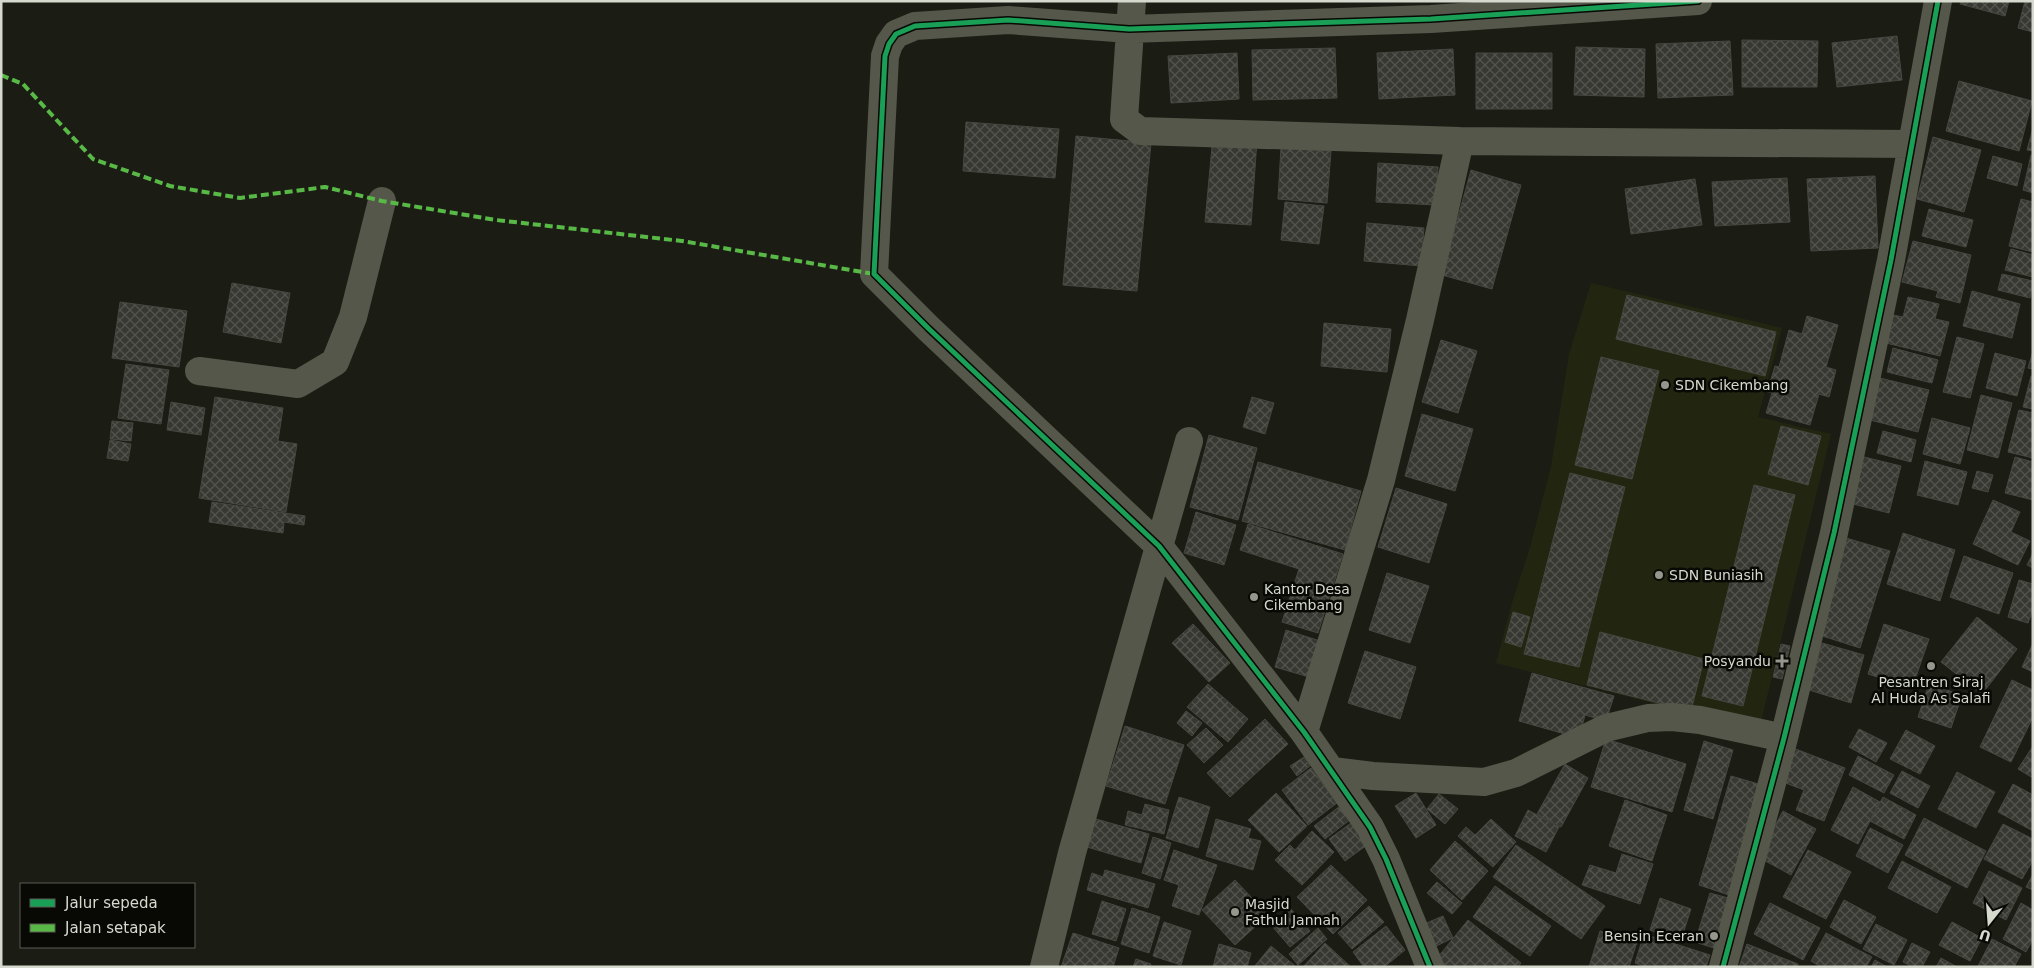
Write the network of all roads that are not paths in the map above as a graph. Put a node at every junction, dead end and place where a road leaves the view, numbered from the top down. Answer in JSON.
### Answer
{"nodes":[{"id":1,"x":1132,"y":1,"type":"edge"},
{"id":2,"x":1698,"y":1,"type":"edge"},
{"id":3,"x":1938,"y":1,"type":"edge"},
{"id":4,"x":1130,"y":29,"type":"junction"},
{"id":5,"x":1460,"y":141,"type":"junction"},
{"id":6,"x":1911,"y":144,"type":"junction"},
{"id":7,"x":382,"y":201,"type":"dead end"},
{"id":8,"x":199,"y":371,"type":"dead end"},
{"id":9,"x":1189,"y":441,"type":"dead end"},
{"id":10,"x":1159,"y":546,"type":"junction"},
{"id":11,"x":1304,"y":732,"type":"junction"},
{"id":12,"x":1784,"y":738,"type":"junction"},
{"id":13,"x":1332,"y":770,"type":"junction"},
{"id":14,"x":1044,"y":967,"type":"edge"},
{"id":15,"x":1430,"y":967,"type":"edge"},
{"id":16,"x":1723,"y":967,"type":"edge"}],
"edges":[{"from":1,"to":4,"type":"street"},
{"from":2,"to":4,"type":"street"},
{"from":3,"to":6,"type":"street"},
{"from":4,"to":5,"type":"street"},
{"from":4,"to":10,"type":"street"},
{"from":5,"to":6,"type":"street"},
{"from":5,"to":11,"type":"street"},
{"from":6,"to":12,"type":"street"},
{"from":7,"to":8,"type":"street"},
{"from":9,"to":10,"type":"street"},
{"from":10,"to":11,"type":"street"},
{"from":10,"to":14,"type":"street"},
{"from":11,"to":13,"type":"street"},
{"from":12,"to":13,"type":"street"},
{"from":12,"to":16,"type":"street"},
{"from":13,"to":15,"type":"street"}]}
